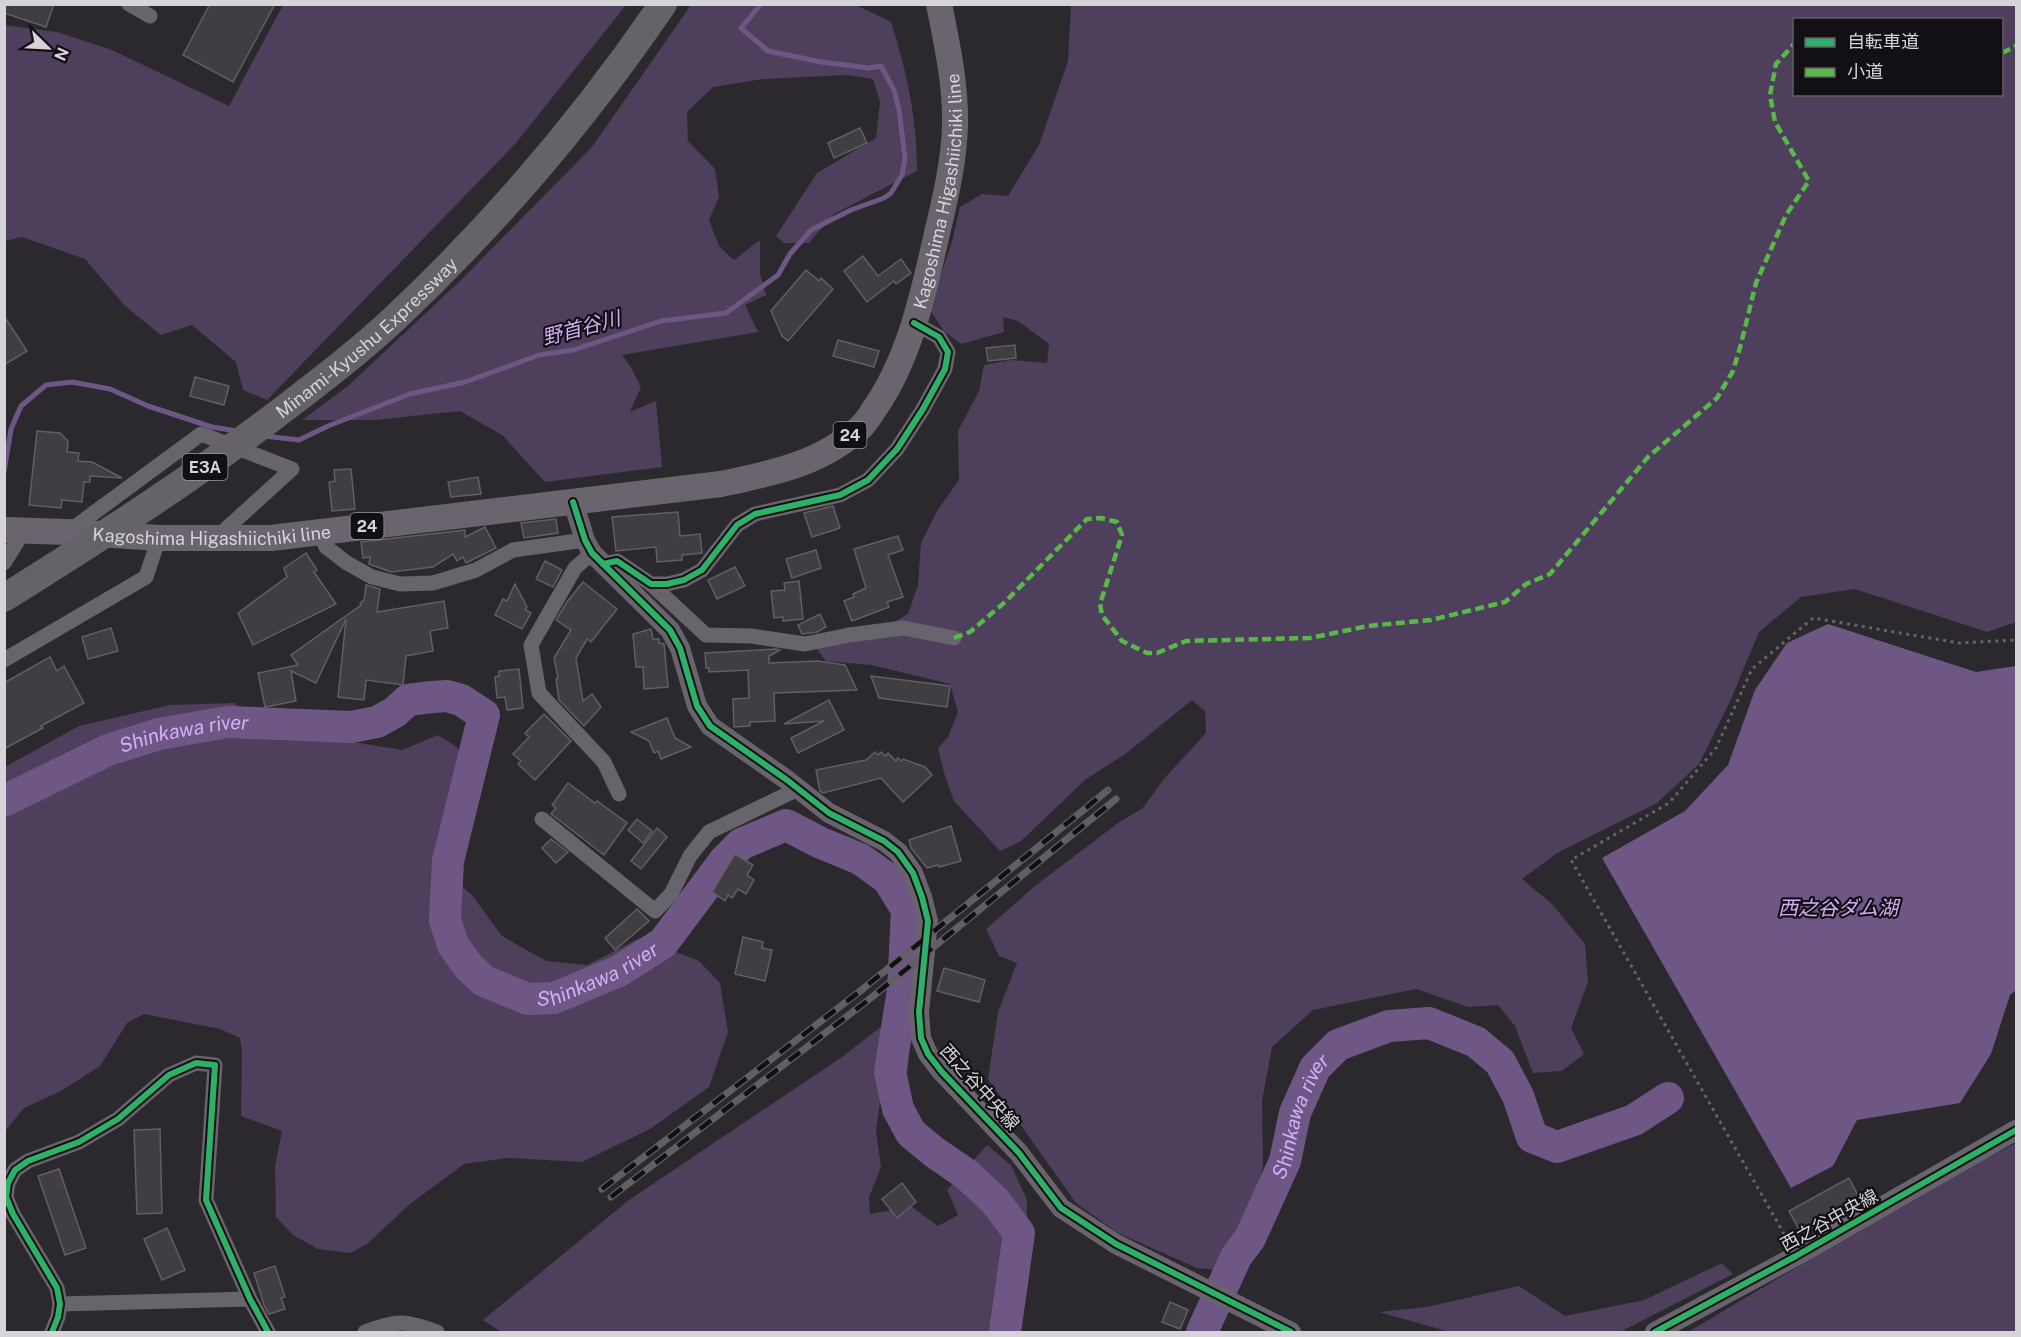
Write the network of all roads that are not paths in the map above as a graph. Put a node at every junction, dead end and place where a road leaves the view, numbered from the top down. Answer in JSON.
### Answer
{"nodes":[{"id":1,"x":129,"y":4,"type":"edge"},
{"id":2,"x":663,"y":4,"type":"edge"},
{"id":3,"x":939,"y":4,"type":"edge"},
{"id":4,"x":150,"y":16,"type":"dead end"},
{"id":5,"x":914,"y":323,"type":"junction"},
{"id":6,"x":573,"y":502,"type":"junction"},
{"id":7,"x":11,"y":531,"type":"edge"},
{"id":8,"x":68,"y":532,"type":"junction"},
{"id":9,"x":319,"y":532,"type":"junction"},
{"id":10,"x":159,"y":538,"type":"junction"},
{"id":11,"x":215,"y":539,"type":"junction"},
{"id":12,"x":593,"y":552,"type":"junction"},
{"id":13,"x":4,"y":563,"type":"edge"},
{"id":14,"x":651,"y":584,"type":"junction"},
{"id":15,"x":4,"y":598,"type":"edge"},
{"id":16,"x":954,"y":638,"type":"dead end"},
{"id":17,"x":4,"y":660,"type":"edge"},
{"id":18,"x":798,"y":789,"type":"junction"},
{"id":19,"x":619,"y":794,"type":"dead end"},
{"id":20,"x":542,"y":819,"type":"dead end"},
{"id":21,"x":2016,"y":1130,"type":"edge"},
{"id":22,"x":250,"y":1299,"type":"junction"},
{"id":23,"x":60,"y":1304,"type":"junction"},
{"id":24,"x":52,"y":1332,"type":"edge"},
{"id":25,"x":268,"y":1332,"type":"edge"},
{"id":26,"x":365,"y":1332,"type":"edge"},
{"id":27,"x":437,"y":1332,"type":"edge"},
{"id":28,"x":1291,"y":1332,"type":"edge"},
{"id":29,"x":1655,"y":1332,"type":"edge"}],
"edges":[{"from":1,"to":4,"type":"street"},
{"from":2,"to":15,"type":"highway","name":"Minami-Kyushu Expressway","number":"E3A"},
{"from":3,"to":5,"type":"main road","name":"Kagoshima Higashiichiki line","number":"24"},
{"from":5,"to":6,"type":"main road","name":"Kagoshima Higashiichiki line","number":"24"},
{"from":5,"to":14,"type":"street"},
{"from":6,"to":9,"type":"main road","name":"Kagoshima Higashiichiki line","number":"24"},
{"from":6,"to":12,"type":"street","name":"西之谷中央線"},
{"from":7,"to":8,"type":"main road","name":"Kagoshima Higashiichiki line","number":"24"},
{"from":7,"to":13,"type":"street"},
{"from":8,"to":10,"type":"main road","name":"Kagoshima Higashiichiki line","number":"24"},
{"from":8,"to":11,"type":"street"},
{"from":9,"to":11,"type":"main road","name":"Kagoshima Higashiichiki line","number":"24"},
{"from":9,"to":12,"type":"street"},
{"from":10,"to":11,"type":"main road","name":"Kagoshima Higashiichiki line","number":"24"},
{"from":10,"to":17,"type":"street"},
{"from":12,"to":14,"type":"street"},
{"from":12,"to":18,"type":"street","name":"西之谷中央線"},
{"from":12,"to":19,"type":"street"},
{"from":14,"to":16,"type":"street"},
{"from":18,"to":20,"type":"street"},
{"from":18,"to":28,"type":"street","name":"西之谷中央線"},
{"from":21,"to":29,"type":"street","name":"西之谷中央線"},
{"from":22,"to":23,"type":"street"},
{"from":22,"to":23,"type":"street"},
{"from":22,"to":25,"type":"street"},
{"from":23,"to":24,"type":"street"},
{"from":26,"to":27,"type":"street"}]}
